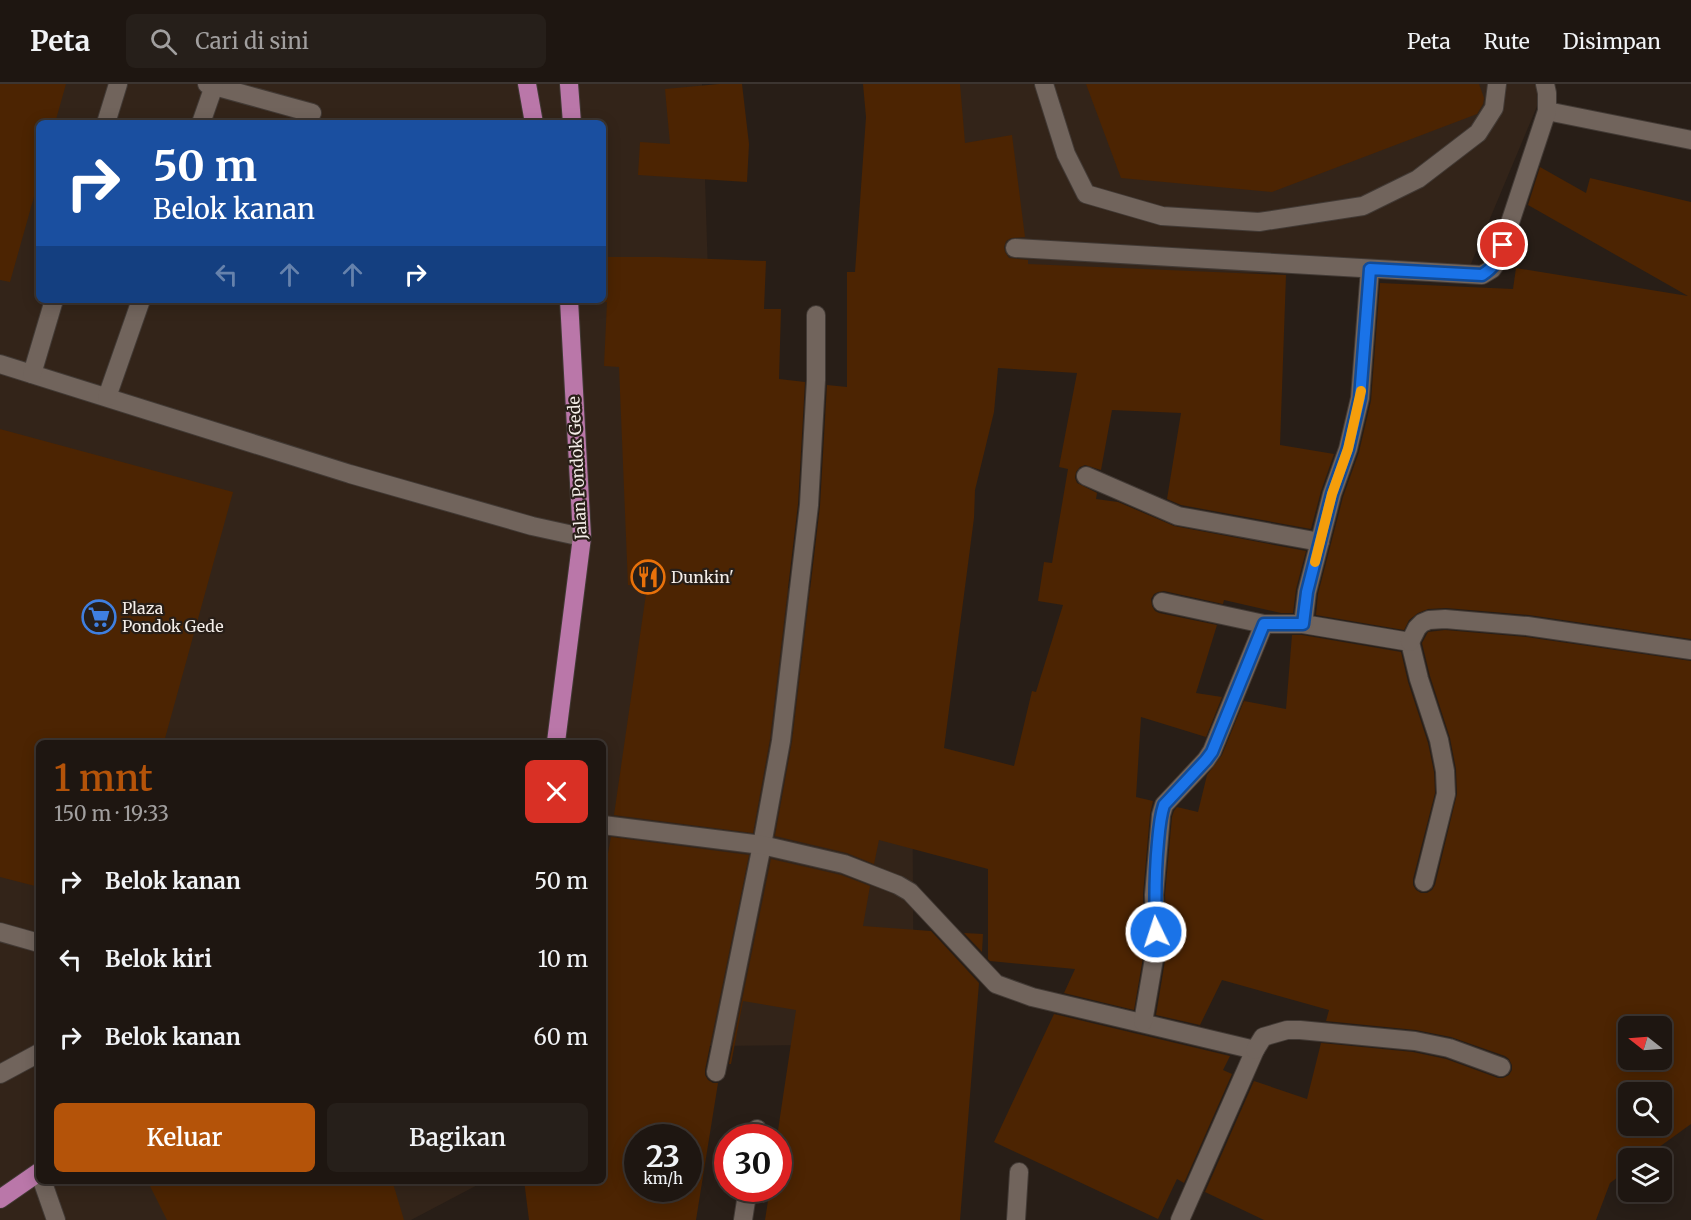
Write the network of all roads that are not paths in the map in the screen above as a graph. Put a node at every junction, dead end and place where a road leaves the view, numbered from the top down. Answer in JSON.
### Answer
{"nodes":[{"id":1,"x":118,"y":84,"type":"edge"},
{"id":2,"x":527,"y":84,"type":"edge"},
{"id":3,"x":569,"y":84,"type":"edge"},
{"id":4,"x":1044,"y":84,"type":"edge"},
{"id":5,"x":1497,"y":84,"type":"edge"},
{"id":6,"x":1545,"y":84,"type":"edge"},
{"id":7,"x":210,"y":85,"type":"edge"},
{"id":8,"x":1547,"y":111,"type":"junction"},
{"id":9,"x":312,"y":113,"type":"dead end"},
{"id":10,"x":107,"y":120,"type":"edge"},
{"id":11,"x":202,"y":120,"type":"edge"},
{"id":12,"x":533,"y":120,"type":"edge"},
{"id":13,"x":572,"y":120,"type":"edge"},
{"id":14,"x":1691,"y":140,"type":"edge"},
{"id":15,"x":1015,"y":248,"type":"dead end"},
{"id":16,"x":1370,"y":269,"type":"junction"},
{"id":17,"x":53,"y":303,"type":"edge"},
{"id":18,"x":140,"y":303,"type":"edge"},
{"id":19,"x":569,"y":303,"type":"edge"},
{"id":20,"x":816,"y":315,"type":"dead end"},
{"id":21,"x":0,"y":364,"type":"edge"},
{"id":22,"x":32,"y":374,"type":"junction"},
{"id":23,"x":107,"y":397,"type":"junction"},
{"id":24,"x":1086,"y":476,"type":"dead end"},
{"id":25,"x":582,"y":537,"type":"junction"},
{"id":26,"x":1320,"y":543,"type":"junction"},
{"id":27,"x":1162,"y":602,"type":"dead end"},
{"id":28,"x":1264,"y":624,"type":"junction"},
{"id":29,"x":1303,"y":624,"type":"junction"},
{"id":30,"x":1410,"y":642,"type":"junction"},
{"id":31,"x":1691,"y":650,"type":"edge"},
{"id":32,"x":556,"y":740,"type":"edge"},
{"id":33,"x":606,"y":825,"type":"edge"},
{"id":34,"x":762,"y":845,"type":"junction"},
{"id":35,"x":1424,"y":882,"type":"dead end"},
{"id":36,"x":0,"y":932,"type":"edge"},
{"id":37,"x":36,"y":942,"type":"edge"},
{"id":38,"x":1143,"y":1022,"type":"junction"},
{"id":39,"x":1255,"y":1050,"type":"junction"},
{"id":40,"x":36,"y":1055,"type":"edge"},
{"id":41,"x":1502,"y":1067,"type":"dead end"},
{"id":42,"x":716,"y":1072,"type":"dead end"},
{"id":43,"x":0,"y":1074,"type":"edge"},
{"id":44,"x":1019,"y":1172,"type":"dead end"},
{"id":45,"x":36,"y":1174,"type":"edge"},
{"id":46,"x":43,"y":1184,"type":"edge"},
{"id":47,"x":0,"y":1199,"type":"edge"},
{"id":48,"x":746,"y":1202,"type":"edge"},
{"id":49,"x":56,"y":1220,"type":"edge"},
{"id":50,"x":743,"y":1220,"type":"edge"},
{"id":51,"x":1016,"y":1220,"type":"edge"},
{"id":52,"x":1180,"y":1220,"type":"edge"}],
"edges":[{"from":1,"to":10,"type":"street"},
{"from":2,"to":12,"type":"main road"},
{"from":3,"to":13,"type":"main road"},
{"from":4,"to":5,"type":"street"},
{"from":6,"to":8,"type":"street"},
{"from":7,"to":9,"type":"street"},
{"from":7,"to":11,"type":"street"},
{"from":8,"to":14,"type":"street"},
{"from":8,"to":16,"type":"street"},
{"from":15,"to":16,"type":"street"},
{"from":16,"to":26,"type":"street"},
{"from":17,"to":22,"type":"street"},
{"from":18,"to":23,"type":"street"},
{"from":19,"to":25,"type":"main road","name":"Jalan Pondok Gede"},
{"from":20,"to":34,"type":"street"},
{"from":21,"to":22,"type":"street"},
{"from":22,"to":23,"type":"street"},
{"from":23,"to":25,"type":"street"},
{"from":24,"to":26,"type":"street"},
{"from":25,"to":32,"type":"main road","name":"Jalan Pondok Gede"},
{"from":26,"to":29,"type":"street"},
{"from":27,"to":28,"type":"street"},
{"from":28,"to":29,"type":"street"},
{"from":28,"to":38,"type":"street"},
{"from":29,"to":30,"type":"street"},
{"from":30,"to":31,"type":"street"},
{"from":30,"to":35,"type":"street"},
{"from":33,"to":34,"type":"street"},
{"from":34,"to":38,"type":"street"},
{"from":34,"to":42,"type":"street"},
{"from":36,"to":37,"type":"street"},
{"from":38,"to":39,"type":"street"},
{"from":39,"to":41,"type":"street"},
{"from":39,"to":52,"type":"street"},
{"from":40,"to":43,"type":"street"},
{"from":44,"to":51,"type":"street"},
{"from":45,"to":47,"type":"main road"},
{"from":46,"to":49,"type":"street"},
{"from":48,"to":50,"type":"street"}]}
